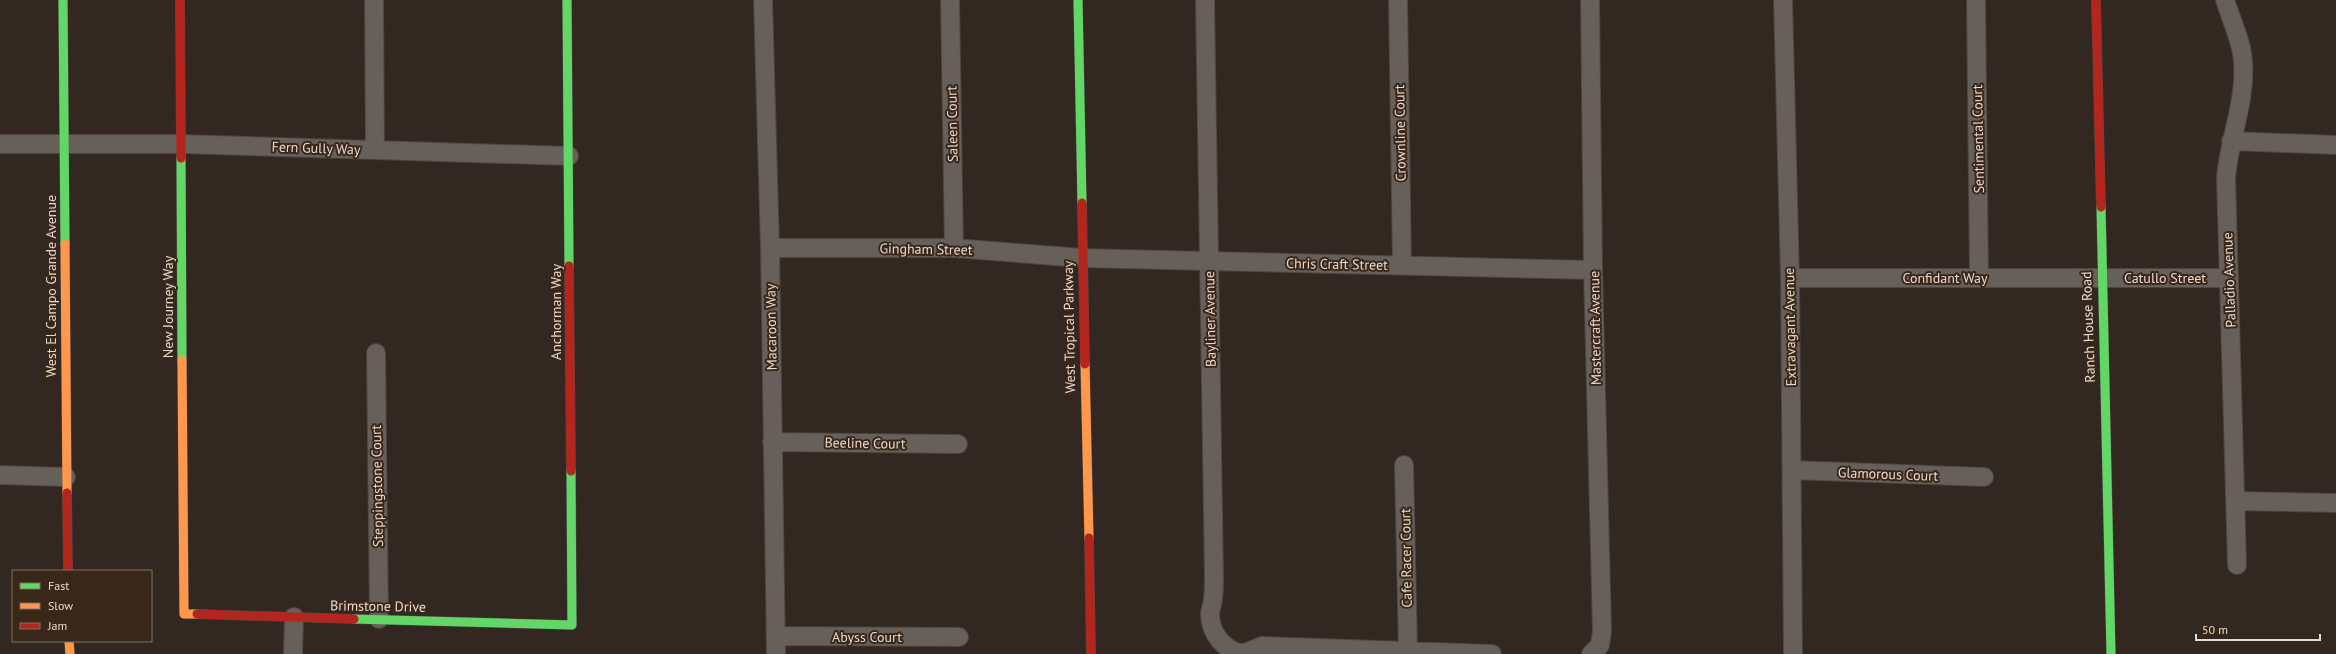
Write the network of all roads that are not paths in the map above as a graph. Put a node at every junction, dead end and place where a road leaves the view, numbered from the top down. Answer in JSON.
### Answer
{"nodes":[{"id":1,"x":63,"y":0,"type":"edge"},
{"id":2,"x":180,"y":0,"type":"edge"},
{"id":3,"x":374,"y":0,"type":"edge"},
{"id":4,"x":567,"y":0,"type":"edge"},
{"id":5,"x":764,"y":0,"type":"edge"},
{"id":6,"x":950,"y":0,"type":"edge"},
{"id":7,"x":1078,"y":0,"type":"edge"},
{"id":8,"x":1205,"y":0,"type":"edge"},
{"id":9,"x":1398,"y":0,"type":"edge"},
{"id":10,"x":1590,"y":0,"type":"edge"},
{"id":11,"x":1783,"y":0,"type":"edge"},
{"id":12,"x":1976,"y":0,"type":"edge"},
{"id":13,"x":2096,"y":0,"type":"edge"},
{"id":14,"x":2225,"y":0,"type":"edge"},
{"id":15,"x":2231,"y":141,"type":"junction"},
{"id":16,"x":0,"y":144,"type":"edge"},
{"id":17,"x":64,"y":144,"type":"junction"},
{"id":18,"x":181,"y":144,"type":"junction"},
{"id":19,"x":2336,"y":145,"type":"edge"},
{"id":20,"x":375,"y":150,"type":"junction"},
{"id":21,"x":569,"y":156,"type":"junction"},
{"id":22,"x":770,"y":248,"type":"junction"},
{"id":23,"x":954,"y":248,"type":"junction"},
{"id":24,"x":1081,"y":258,"type":"junction"},
{"id":25,"x":1209,"y":262,"type":"junction"},
{"id":26,"x":1402,"y":266,"type":"junction"},
{"id":27,"x":1593,"y":270,"type":"junction"},
{"id":28,"x":1790,"y":278,"type":"junction"},
{"id":29,"x":1979,"y":278,"type":"junction"},
{"id":30,"x":2100,"y":278,"type":"junction"},
{"id":31,"x":2228,"y":278,"type":"junction"},
{"id":32,"x":376,"y":353,"type":"dead end"},
{"id":33,"x":772,"y":442,"type":"junction"},
{"id":34,"x":958,"y":444,"type":"dead end"},
{"id":35,"x":1404,"y":465,"type":"dead end"},
{"id":36,"x":1792,"y":470,"type":"junction"},
{"id":37,"x":0,"y":475,"type":"edge"},
{"id":38,"x":66,"y":477,"type":"junction"},
{"id":39,"x":1984,"y":478,"type":"dead end"},
{"id":40,"x":2235,"y":501,"type":"junction"},
{"id":41,"x":2336,"y":503,"type":"edge"},
{"id":42,"x":2237,"y":565,"type":"dead end"},
{"id":43,"x":68,"y":570,"type":"edge"},
{"id":44,"x":184,"y":614,"type":"joint"},
{"id":45,"x":294,"y":618,"type":"junction"},
{"id":46,"x":379,"y":619,"type":"junction"},
{"id":47,"x":572,"y":625,"type":"joint"},
{"id":48,"x":776,"y":636,"type":"junction"},
{"id":49,"x":959,"y":637,"type":"dead end"},
{"id":50,"x":70,"y":642,"type":"edge"},
{"id":51,"x":1317,"y":651,"type":"edge"},
{"id":52,"x":1408,"y":651,"type":"junction"},
{"id":53,"x":70,"y":654,"type":"edge"},
{"id":54,"x":293,"y":654,"type":"edge"},
{"id":55,"x":776,"y":654,"type":"edge"},
{"id":56,"x":1091,"y":654,"type":"edge"},
{"id":57,"x":1242,"y":654,"type":"edge"},
{"id":58,"x":1492,"y":654,"type":"edge"},
{"id":59,"x":1592,"y":654,"type":"edge"},
{"id":60,"x":1793,"y":654,"type":"edge"},
{"id":61,"x":2111,"y":654,"type":"edge"}],
"edges":[{"from":1,"to":17,"type":"street","name":"West El Campo Grande Avenue"},
{"from":2,"to":18,"type":"street","name":"New Journey Way"},
{"from":3,"to":20,"type":"street"},
{"from":4,"to":21,"type":"street","name":"Anchorman Way"},
{"from":5,"to":22,"type":"street","name":"Macaroon Way"},
{"from":6,"to":23,"type":"street","name":"Saleen Court"},
{"from":7,"to":24,"type":"street","name":"West Tropical Parkway"},
{"from":8,"to":25,"type":"street","name":"Bayliner Avenue"},
{"from":9,"to":26,"type":"street","name":"Crownline Court"},
{"from":10,"to":27,"type":"street","name":"Mastercraft Avenue"},
{"from":11,"to":28,"type":"street","name":"Extravagant Avenue"},
{"from":12,"to":29,"type":"street","name":"Sentimental Court"},
{"from":13,"to":30,"type":"street","name":"Ranch House Road"},
{"from":14,"to":15,"type":"street","name":"Palladio Avenue"},
{"from":15,"to":19,"type":"street"},
{"from":15,"to":31,"type":"street","name":"Palladio Avenue"},
{"from":16,"to":17,"type":"street","name":"Fern Gully Way"},
{"from":17,"to":18,"type":"street","name":"Fern Gully Way"},
{"from":17,"to":38,"type":"street","name":"West El Campo Grande Avenue"},
{"from":18,"to":20,"type":"street","name":"Fern Gully Way"},
{"from":18,"to":44,"type":"street","name":"New Journey Way"},
{"from":20,"to":21,"type":"street","name":"Fern Gully Way"},
{"from":21,"to":47,"type":"street","name":"Anchorman Way"},
{"from":22,"to":23,"type":"street","name":"Gingham Street"},
{"from":22,"to":33,"type":"street","name":"Macaroon Way"},
{"from":23,"to":24,"type":"street","name":"Gingham Street"},
{"from":24,"to":25,"type":"street","name":"Chris Craft Street"},
{"from":24,"to":56,"type":"street","name":"West Tropical Parkway"},
{"from":25,"to":26,"type":"street","name":"Chris Craft Street"},
{"from":25,"to":57,"type":"street","name":"Bayliner Avenue"},
{"from":26,"to":27,"type":"street","name":"Chris Craft Street"},
{"from":27,"to":59,"type":"street","name":"Mastercraft Avenue"},
{"from":28,"to":29,"type":"street","name":"Confidant Way"},
{"from":28,"to":36,"type":"street","name":"Extravagant Avenue"},
{"from":29,"to":30,"type":"street","name":"Confidant Way"},
{"from":30,"to":31,"type":"street","name":"Catullo Street"},
{"from":30,"to":61,"type":"street","name":"Ranch House Road"},
{"from":31,"to":40,"type":"street","name":"Palladio Avenue"},
{"from":32,"to":46,"type":"street","name":"Steppingstone Court"},
{"from":33,"to":34,"type":"street","name":"Beeline Court"},
{"from":33,"to":48,"type":"street","name":"Macaroon Way"},
{"from":35,"to":52,"type":"street","name":"Cafe Racer Court"},
{"from":36,"to":39,"type":"street","name":"Glamorous Court"},
{"from":36,"to":60,"type":"street","name":"Extravagant Avenue"},
{"from":37,"to":38,"type":"street"},
{"from":38,"to":43,"type":"street","name":"West El Campo Grande Avenue"},
{"from":40,"to":41,"type":"street"},
{"from":40,"to":42,"type":"street","name":"Palladio Avenue"},
{"from":44,"to":45,"type":"street","name":"Brimstone Drive"},
{"from":45,"to":46,"type":"street","name":"Brimstone Drive"},
{"from":45,"to":54,"type":"street"},
{"from":46,"to":47,"type":"street","name":"Brimstone Drive"},
{"from":48,"to":49,"type":"street","name":"Abyss Court"},
{"from":48,"to":55,"type":"street","name":"Macaroon Way"},
{"from":50,"to":53,"type":"street"},
{"from":51,"to":52,"type":"street"},
{"from":51,"to":57,"type":"street"},
{"from":52,"to":58,"type":"street"}]}
